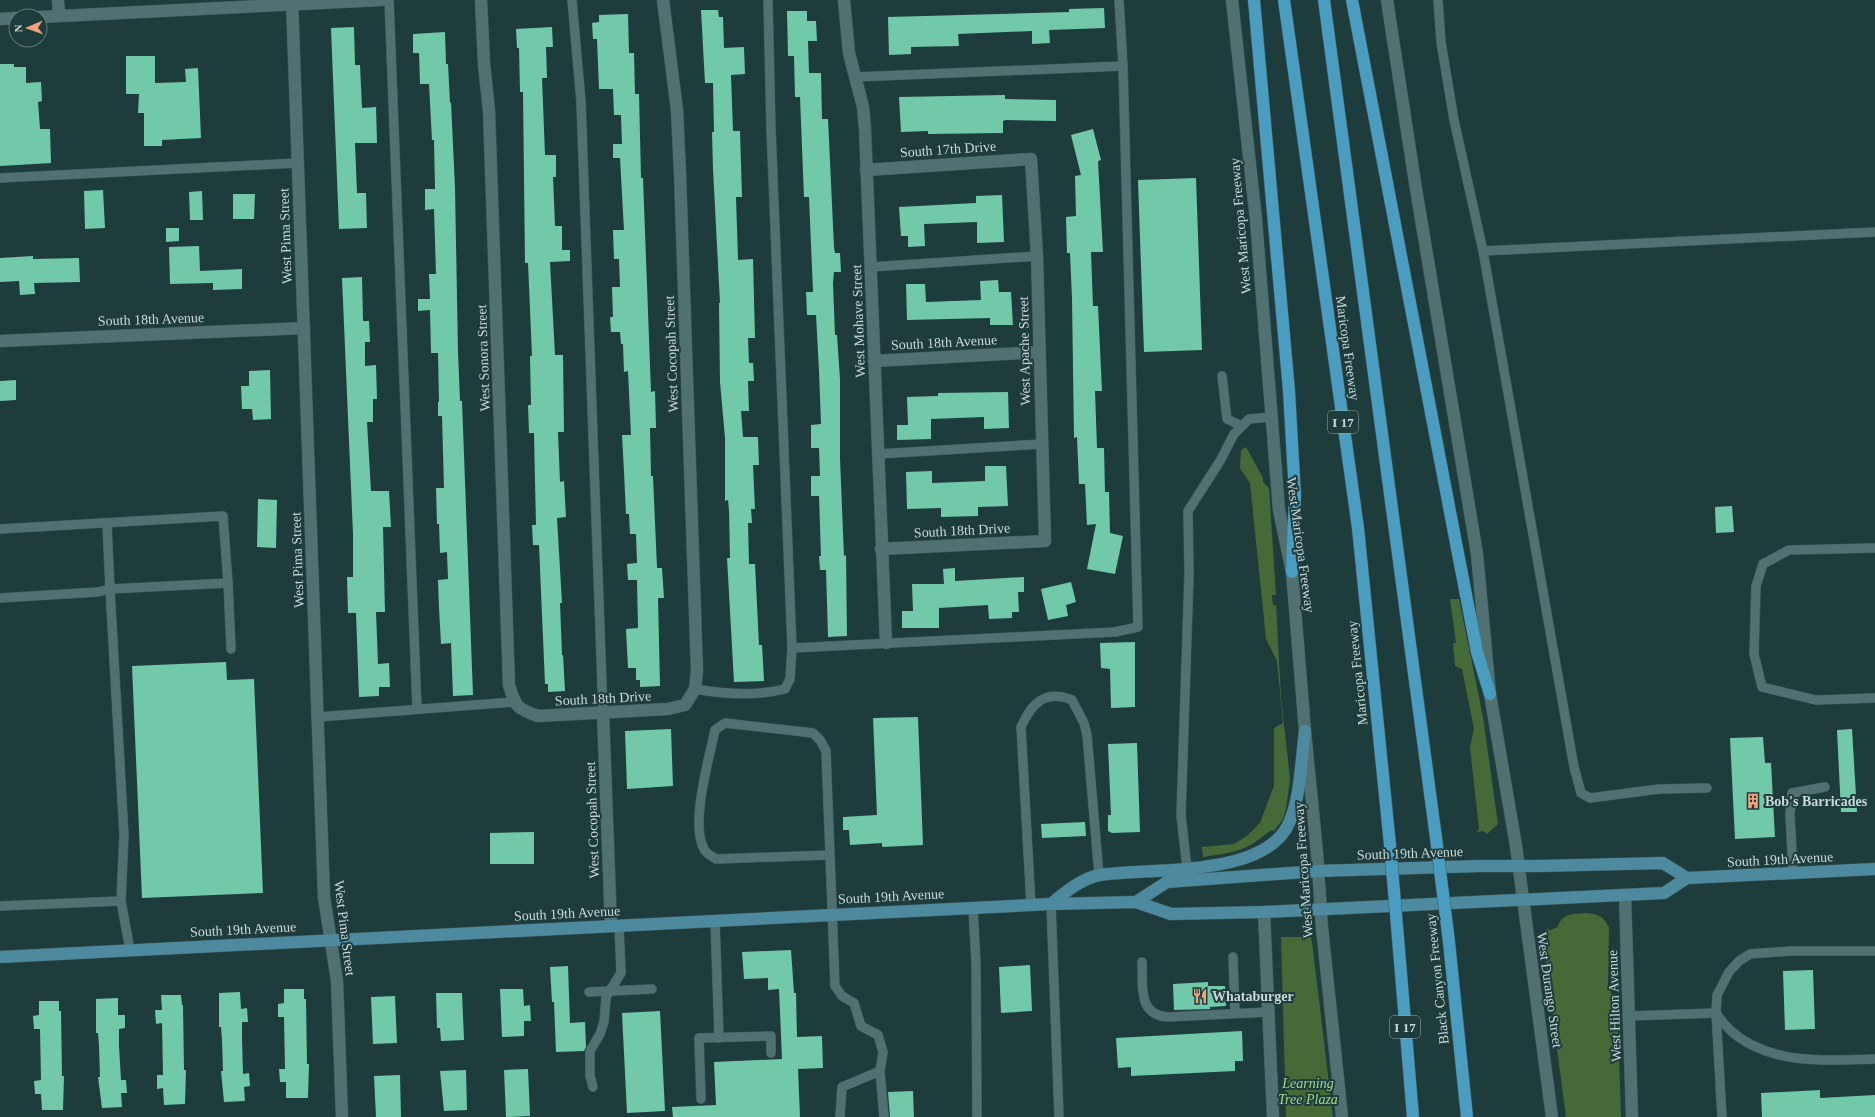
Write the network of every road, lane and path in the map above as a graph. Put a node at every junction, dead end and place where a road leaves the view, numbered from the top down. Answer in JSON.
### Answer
{"nodes":[{"id":1,"x":58,"y":0,"type":"edge"},
{"id":2,"x":382,"y":0,"type":"edge"},
{"id":3,"x":389,"y":0,"type":"edge"},
{"id":4,"x":481,"y":0,"type":"edge"},
{"id":5,"x":572,"y":0,"type":"edge"},
{"id":6,"x":663,"y":0,"type":"edge"},
{"id":7,"x":768,"y":0,"type":"edge"},
{"id":8,"x":844,"y":0,"type":"edge"},
{"id":9,"x":1119,"y":0,"type":"edge"},
{"id":10,"x":1232,"y":0,"type":"edge"},
{"id":11,"x":1254,"y":0,"type":"edge"},
{"id":12,"x":1284,"y":0,"type":"edge"},
{"id":13,"x":1324,"y":0,"type":"edge"},
{"id":14,"x":1352,"y":0,"type":"edge"},
{"id":15,"x":1387,"y":0,"type":"edge"},
{"id":16,"x":1438,"y":0,"type":"edge"},
{"id":17,"x":293,"y":2,"type":"edge"},
{"id":18,"x":58,"y":16,"type":"junction"},
{"id":19,"x":48,"y":17,"type":"edge"},
{"id":20,"x":1123,"y":66,"type":"junction"},
{"id":21,"x":855,"y":77,"type":"junction"},
{"id":22,"x":1031,"y":159,"type":"joint"},
{"id":23,"x":298,"y":163,"type":"junction"},
{"id":24,"x":866,"y":170,"type":"junction"},
{"id":25,"x":0,"y":178,"type":"edge"},
{"id":26,"x":1875,"y":232,"type":"edge"},
{"id":27,"x":1483,"y":251,"type":"junction"},
{"id":28,"x":1037,"y":256,"type":"junction"},
{"id":29,"x":871,"y":267,"type":"junction"},
{"id":30,"x":304,"y":328,"type":"junction"},
{"id":31,"x":0,"y":341,"type":"edge"},
{"id":32,"x":1039,"y":352,"type":"junction"},
{"id":33,"x":874,"y":361,"type":"junction"},
{"id":34,"x":1222,"y":376,"type":"dead end"},
{"id":35,"x":1271,"y":417,"type":"junction"},
{"id":36,"x":1242,"y":426,"type":"junction"},
{"id":37,"x":1042,"y":444,"type":"junction"},
{"id":38,"x":878,"y":454,"type":"junction"},
{"id":39,"x":107,"y":524,"type":"junction"},
{"id":40,"x":0,"y":529,"type":"edge"},
{"id":41,"x":1045,"y":541,"type":"joint"},
{"id":42,"x":1875,"y":548,"type":"edge"},
{"id":43,"x":881,"y":549,"type":"junction"},
{"id":44,"x":1292,"y":572,"type":"junction"},
{"id":45,"x":228,"y":583,"type":"junction"},
{"id":46,"x":110,"y":589,"type":"junction"},
{"id":47,"x":0,"y":598,"type":"edge"},
{"id":48,"x":886,"y":643,"type":"junction"},
{"id":49,"x":792,"y":648,"type":"junction"},
{"id":50,"x":231,"y":649,"type":"dead end"},
{"id":51,"x":695,"y":689,"type":"junction"},
{"id":52,"x":1490,"y":694,"type":"junction"},
{"id":53,"x":1875,"y":698,"type":"edge"},
{"id":54,"x":685,"y":704,"type":"joint"},
{"id":55,"x":518,"y":707,"type":"junction"},
{"id":56,"x":417,"y":709,"type":"junction"},
{"id":57,"x":603,"y":713,"type":"junction"},
{"id":58,"x":318,"y":717,"type":"junction"},
{"id":59,"x":1305,"y":732,"type":"junction"},
{"id":60,"x":1707,"y":788,"type":"dead end"},
{"id":61,"x":1825,"y":788,"type":"dead end"},
{"id":62,"x":1436,"y":838,"type":"joint"},
{"id":63,"x":830,"y":855,"type":"junction"},
{"id":64,"x":1519,"y":866,"type":"junction"},
{"id":65,"x":1187,"y":868,"type":"junction"},
{"id":66,"x":1875,"y":869,"type":"edge"},
{"id":67,"x":1318,"y":871,"type":"junction"},
{"id":68,"x":1793,"y":873,"type":"junction"},
{"id":69,"x":1098,"y":875,"type":"junction"},
{"id":70,"x":1687,"y":878,"type":"junction"},
{"id":71,"x":1625,"y":895,"type":"junction"},
{"id":72,"x":1523,"y":900,"type":"junction"},
{"id":73,"x":121,"y":901,"type":"junction"},
{"id":74,"x":1136,"y":902,"type":"junction"},
{"id":75,"x":1051,"y":904,"type":"junction"},
{"id":76,"x":1031,"y":905,"type":"junction"},
{"id":77,"x":0,"y":906,"type":"edge"},
{"id":78,"x":973,"y":908,"type":"junction"},
{"id":79,"x":1321,"y":909,"type":"junction"},
{"id":80,"x":1264,"y":912,"type":"junction"},
{"id":81,"x":833,"y":914,"type":"junction"},
{"id":82,"x":715,"y":921,"type":"junction"},
{"id":83,"x":615,"y":926,"type":"junction"},
{"id":84,"x":331,"y":939,"type":"junction"},
{"id":85,"x":130,"y":950,"type":"junction"},
{"id":86,"x":1875,"y":951,"type":"edge"},
{"id":87,"x":0,"y":957,"type":"edge"},
{"id":88,"x":1233,"y":957,"type":"dead end"},
{"id":89,"x":1142,"y":962,"type":"dead end"},
{"id":90,"x":652,"y":988,"type":"dead end"},
{"id":91,"x":610,"y":991,"type":"junction"},
{"id":92,"x":589,"y":992,"type":"dead end"},
{"id":93,"x":1268,"y":1012,"type":"junction"},
{"id":94,"x":1716,"y":1013,"type":"junction"},
{"id":95,"x":1235,"y":1014,"type":"junction"},
{"id":96,"x":1629,"y":1016,"type":"junction"},
{"id":97,"x":719,"y":1038,"type":"junction"},
{"id":98,"x":771,"y":1053,"type":"dead end"},
{"id":99,"x":1875,"y":1059,"type":"edge"},
{"id":100,"x":880,"y":1071,"type":"junction"},
{"id":101,"x":593,"y":1087,"type":"dead end"},
{"id":102,"x":701,"y":1099,"type":"dead end"},
{"id":103,"x":342,"y":1117,"type":"edge"},
{"id":104,"x":840,"y":1117,"type":"edge"},
{"id":105,"x":884,"y":1117,"type":"edge"},
{"id":106,"x":977,"y":1117,"type":"edge"},
{"id":107,"x":1059,"y":1117,"type":"edge"},
{"id":108,"x":1272,"y":1117,"type":"edge"},
{"id":109,"x":1342,"y":1117,"type":"edge"},
{"id":110,"x":1413,"y":1117,"type":"edge"},
{"id":111,"x":1467,"y":1117,"type":"edge"},
{"id":112,"x":1552,"y":1117,"type":"edge"},
{"id":113,"x":1632,"y":1117,"type":"edge"},
{"id":114,"x":1722,"y":1117,"type":"edge"}],
"edges":[{"from":1,"to":18,"type":"street"},
{"from":2,"to":17,"type":"street"},
{"from":3,"to":56,"type":"lane"},
{"from":4,"to":55,"type":"street","name":"West Sonora Street"},
{"from":5,"to":57,"type":"lane"},
{"from":6,"to":51,"type":"street","name":"West Cocopah Street"},
{"from":7,"to":49,"type":"lane"},
{"from":8,"to":21,"type":"street","name":"West Mohave Street"},
{"from":9,"to":20,"type":"lane"},
{"from":10,"to":35,"type":"street","name":"West Maricopa Freeway"},
{"from":11,"to":44,"type":"highway"},
{"from":12,"to":110,"type":"highway","name":"Maricopa Freeway","number":"I 17","bridge":true},
{"from":13,"to":62,"type":"highway","name":"Maricopa Freeway","number":"I 17"},
{"from":14,"to":52,"type":"highway"},
{"from":15,"to":52,"type":"street"},
{"from":16,"to":27,"type":"lane"},
{"from":17,"to":18,"type":"street"},
{"from":17,"to":23,"type":"street","name":"West Pima Street"},
{"from":18,"to":19,"type":"street"},
{"from":20,"to":21,"type":"lane"},
{"from":20,"to":48,"type":"lane"},
{"from":21,"to":24,"type":"street","name":"West Mohave Street"},
{"from":22,"to":24,"type":"street","name":"South 17th Drive"},
{"from":22,"to":28,"type":"street","name":"West Apache Street"},
{"from":23,"to":25,"type":"lane"},
{"from":23,"to":30,"type":"street","name":"West Pima Street"},
{"from":24,"to":29,"type":"street","name":"West Mohave Street"},
{"from":26,"to":27,"type":"lane"},
{"from":27,"to":60,"type":"lane"},
{"from":28,"to":29,"type":"lane"},
{"from":28,"to":32,"type":"street","name":"West Apache Street"},
{"from":29,"to":33,"type":"street","name":"West Mohave Street"},
{"from":30,"to":31,"type":"street","name":"South 18th Avenue"},
{"from":30,"to":58,"type":"street","name":"West Pima Street"},
{"from":32,"to":33,"type":"street","name":"South 18th Avenue"},
{"from":32,"to":37,"type":"street","name":"West Apache Street"},
{"from":33,"to":38,"type":"street","name":"West Mohave Street"},
{"from":34,"to":36,"type":"lane"},
{"from":35,"to":36,"type":"lane"},
{"from":35,"to":44,"type":"street","name":"West Maricopa Freeway"},
{"from":36,"to":65,"type":"lane"},
{"from":37,"to":38,"type":"lane"},
{"from":37,"to":41,"type":"street","name":"West Apache Street"},
{"from":38,"to":43,"type":"street","name":"West Mohave Street"},
{"from":39,"to":40,"type":"lane"},
{"from":39,"to":45,"type":"lane"},
{"from":39,"to":46,"type":"lane"},
{"from":41,"to":43,"type":"street","name":"South 18th Drive"},
{"from":42,"to":53,"type":"lane"},
{"from":43,"to":48,"type":"street","name":"West Mohave Street"},
{"from":44,"to":59,"type":"street","name":"West Maricopa Freeway"},
{"from":45,"to":46,"type":"lane"},
{"from":45,"to":50,"type":"lane"},
{"from":46,"to":47,"type":"lane"},
{"from":46,"to":73,"type":"lane"},
{"from":48,"to":49,"type":"lane"},
{"from":49,"to":51,"type":"lane"},
{"from":51,"to":54,"type":"street","name":"West Cocopah Street"},
{"from":52,"to":64,"type":"street"},
{"from":54,"to":57,"type":"street","name":"South 18th Drive"},
{"from":55,"to":56,"type":"lane"},
{"from":55,"to":57,"type":"street","name":"South 18th Drive"},
{"from":56,"to":58,"type":"lane"},
{"from":57,"to":83,"type":"street","name":"West Cocopah Street"},
{"from":58,"to":84,"type":"street","name":"West Pima Street"},
{"from":59,"to":65,"type":"main road"},
{"from":59,"to":67,"type":"street","name":"West Maricopa Freeway"},
{"from":61,"to":68,"type":"lane"},
{"from":62,"to":111,"type":"highway","name":"Black Canyon Freeway","number":"I 17","bridge":true},
{"from":63,"to":63,"type":"lane"},
{"from":63,"to":81,"type":"lane"},
{"from":64,"to":67,"type":"main road","name":"South 19th Avenue"},
{"from":64,"to":70,"type":"main road","name":"South 19th Avenue"},
{"from":64,"to":72,"type":"street","name":"West Durango Street"},
{"from":65,"to":69,"type":"main road"},
{"from":66,"to":68,"type":"main road","name":"South 19th Avenue"},
{"from":67,"to":74,"type":"main road","name":"South 19th Avenue"},
{"from":67,"to":79,"type":"street","name":"West Maricopa Freeway"},
{"from":68,"to":70,"type":"main road","name":"South 19th Avenue"},
{"from":69,"to":75,"type":"main road"},
{"from":69,"to":76,"type":"lane"},
{"from":70,"to":71,"type":"main road","name":"South 19th Avenue"},
{"from":71,"to":72,"type":"main road","name":"South 19th Avenue"},
{"from":71,"to":96,"type":"street","name":"West Hilton Avenue"},
{"from":72,"to":79,"type":"main road","name":"South 19th Avenue"},
{"from":72,"to":112,"type":"street","name":"West Durango Street"},
{"from":73,"to":77,"type":"lane"},
{"from":73,"to":85,"type":"lane"},
{"from":74,"to":75,"type":"main road","name":"South 19th Avenue"},
{"from":74,"to":80,"type":"main road","name":"South 19th Avenue"},
{"from":75,"to":76,"type":"main road","name":"South 19th Avenue"},
{"from":75,"to":107,"type":"lane"},
{"from":76,"to":78,"type":"main road","name":"South 19th Avenue"},
{"from":78,"to":81,"type":"main road","name":"South 19th Avenue"},
{"from":78,"to":106,"type":"lane"},
{"from":79,"to":80,"type":"main road","name":"South 19th Avenue"},
{"from":79,"to":109,"type":"street","name":"West Maricopa Freeway"},
{"from":80,"to":93,"type":"street"},
{"from":81,"to":82,"type":"main road","name":"South 19th Avenue"},
{"from":81,"to":100,"type":"lane"},
{"from":82,"to":83,"type":"main road","name":"South 19th Avenue"},
{"from":82,"to":97,"type":"lane"},
{"from":83,"to":84,"type":"main road","name":"South 19th Avenue"},
{"from":83,"to":91,"type":"lane"},
{"from":84,"to":85,"type":"main road","name":"South 19th Avenue"},
{"from":84,"to":103,"type":"street","name":"West Pima Street"},
{"from":85,"to":87,"type":"main road","name":"South 19th Avenue"},
{"from":86,"to":94,"type":"lane"},
{"from":88,"to":95,"type":"lane"},
{"from":89,"to":95,"type":"lane"},
{"from":90,"to":91,"type":"lane"},
{"from":91,"to":92,"type":"lane"},
{"from":91,"to":101,"type":"lane"},
{"from":93,"to":95,"type":"lane"},
{"from":93,"to":108,"type":"street"},
{"from":94,"to":96,"type":"lane"},
{"from":94,"to":99,"type":"lane"},
{"from":94,"to":114,"type":"lane"},
{"from":96,"to":113,"type":"street","name":"West Hilton Avenue"},
{"from":97,"to":98,"type":"lane"},
{"from":97,"to":102,"type":"lane"},
{"from":100,"to":104,"type":"lane"},
{"from":100,"to":105,"type":"lane"}]}
